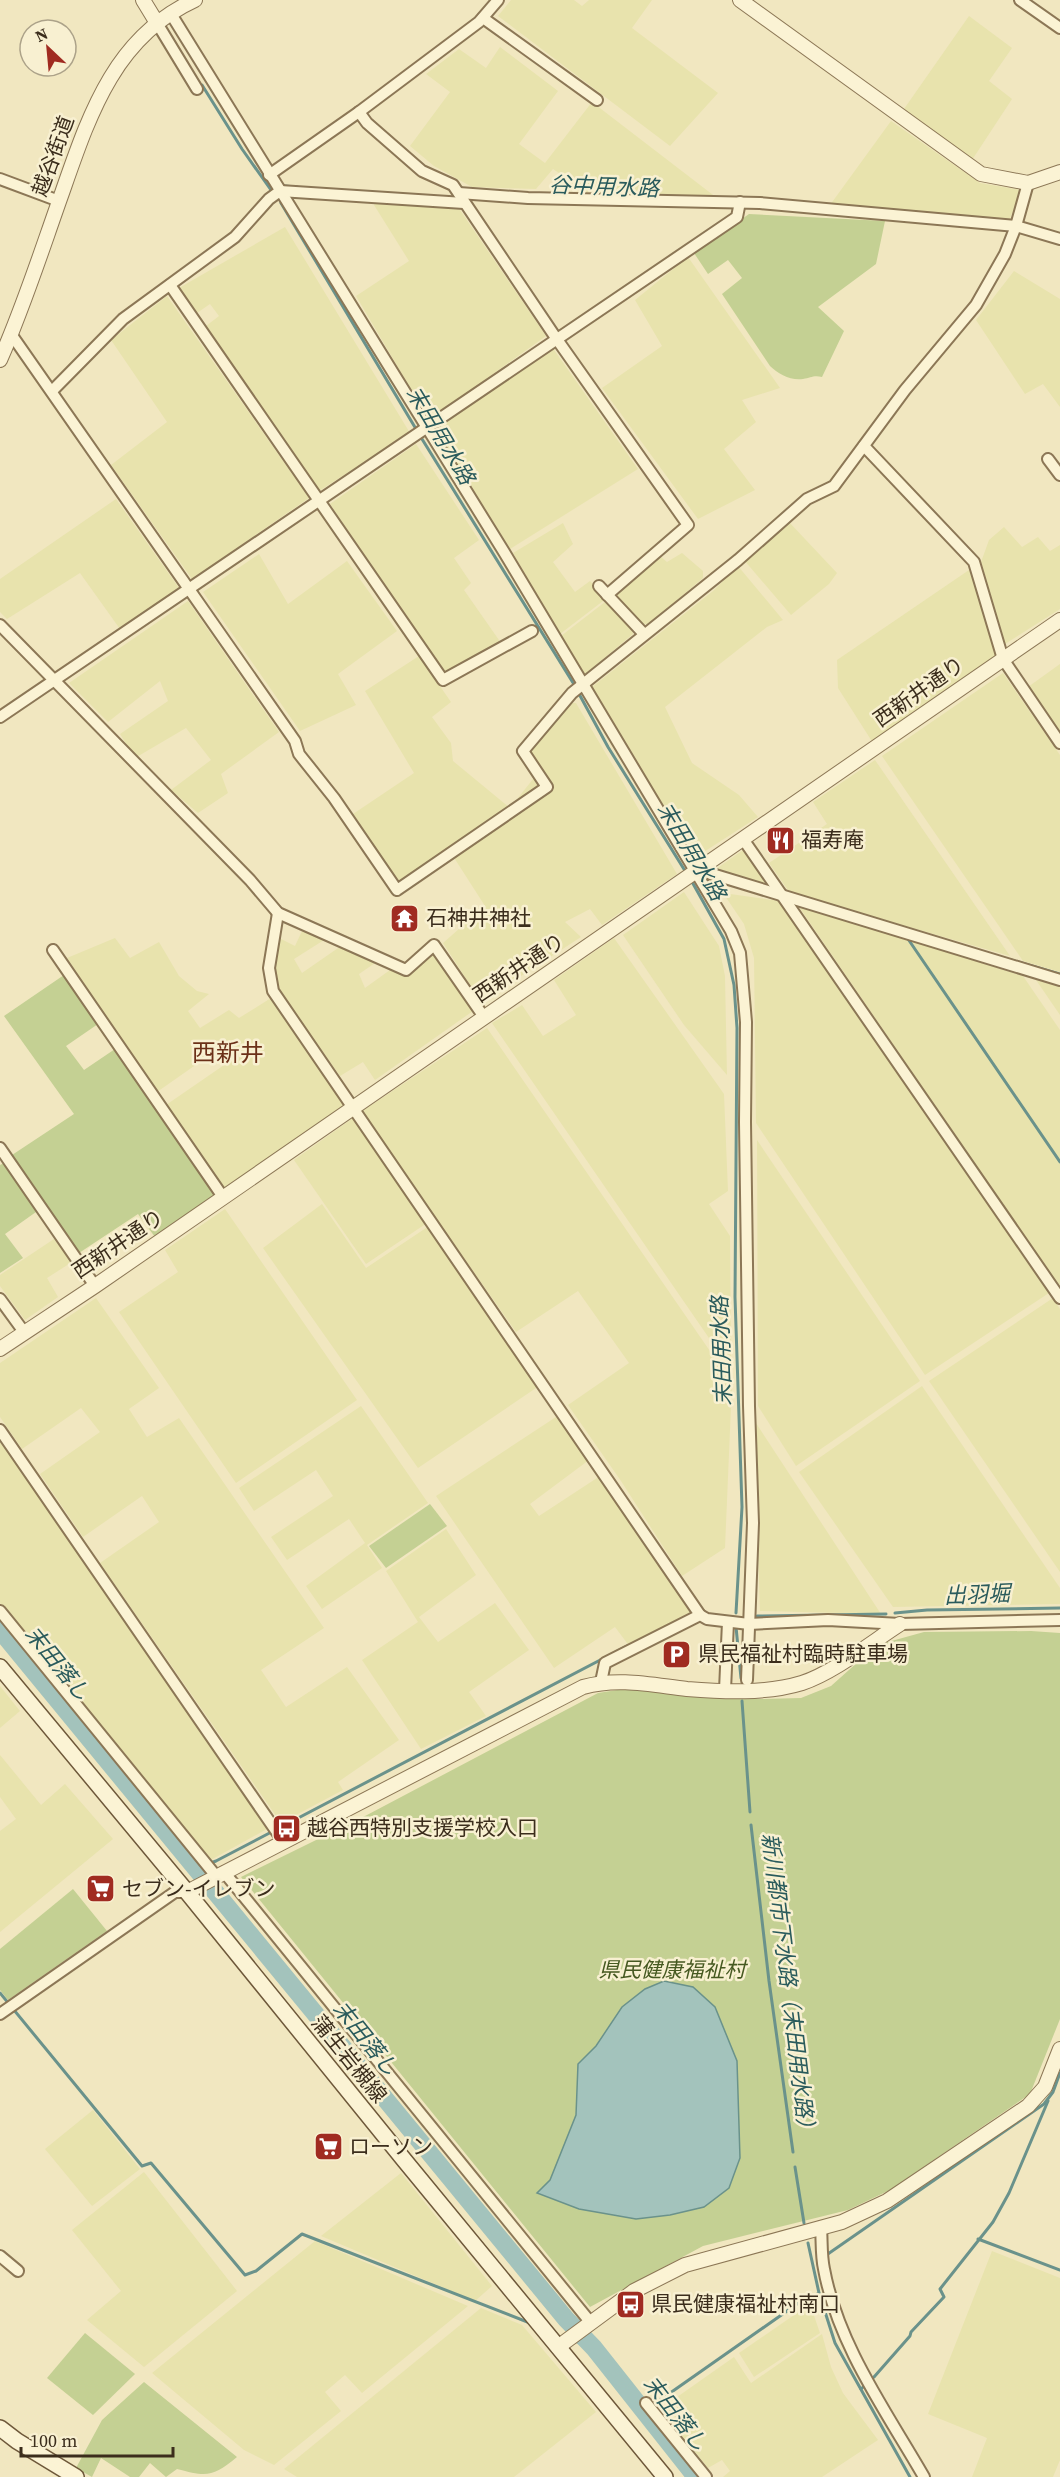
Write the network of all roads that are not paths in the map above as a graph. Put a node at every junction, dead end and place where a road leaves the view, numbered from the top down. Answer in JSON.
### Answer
{"nodes":[{"id":1,"x":143,"y":0,"type":"edge"},
{"id":2,"x":195,"y":0,"type":"edge"},
{"id":3,"x":498,"y":0,"type":"edge"},
{"id":4,"x":740,"y":0,"type":"edge"},
{"id":5,"x":1020,"y":0,"type":"edge"},
{"id":6,"x":171,"y":14,"type":"junction"},
{"id":7,"x":483,"y":18,"type":"junction"},
{"id":8,"x":157,"y":23,"type":"junction"},
{"id":9,"x":1060,"y":28,"type":"edge"},
{"id":10,"x":196,"y":89,"type":"dead end"},
{"id":11,"x":597,"y":100,"type":"dead end"},
{"id":12,"x":359,"y":112,"type":"junction"},
{"id":13,"x":1060,"y":172,"type":"edge"},
{"id":14,"x":269,"y":175,"type":"junction"},
{"id":15,"x":0,"y":180,"type":"edge"},
{"id":16,"x":1028,"y":183,"type":"junction"},
{"id":17,"x":280,"y":191,"type":"junction"},
{"id":18,"x":461,"y":198,"type":"junction"},
{"id":19,"x":59,"y":201,"type":"junction"},
{"id":20,"x":740,"y":202,"type":"junction"},
{"id":21,"x":1016,"y":226,"type":"junction"},
{"id":22,"x":1060,"y":239,"type":"edge"},
{"id":23,"x":170,"y":285,"type":"junction"},
{"id":24,"x":11,"y":334,"type":"junction"},
{"id":25,"x":556,"y":338,"type":"junction"},
{"id":26,"x":0,"y":360,"type":"edge"},
{"id":27,"x":52,"y":391,"type":"junction"},
{"id":28,"x":426,"y":429,"type":"junction"},
{"id":29,"x":864,"y":446,"type":"junction"},
{"id":30,"x":1048,"y":459,"type":"dead end"},
{"id":31,"x":1060,"y":475,"type":"edge"},
{"id":32,"x":318,"y":500,"type":"junction"},
{"id":33,"x":599,"y":586,"type":"dead end"},
{"id":34,"x":190,"y":588,"type":"junction"},
{"id":35,"x":607,"y":595,"type":"junction"},
{"id":36,"x":1060,"y":620,"type":"edge"},
{"id":37,"x":0,"y":625,"type":"edge"},
{"id":38,"x":532,"y":631,"type":"dead end"},
{"id":39,"x":644,"y":634,"type":"junction"},
{"id":40,"x":1003,"y":659,"type":"junction"},
{"id":41,"x":54,"y":681,"type":"junction"},
{"id":42,"x":583,"y":684,"type":"junction"},
{"id":43,"x":0,"y":717,"type":"edge"},
{"id":44,"x":1060,"y":743,"type":"edge"},
{"id":45,"x":743,"y":839,"type":"junction"},
{"id":46,"x":700,"y":869,"type":"junction"},
{"id":47,"x":782,"y":895,"type":"junction"},
{"id":48,"x":278,"y":913,"type":"junction"},
{"id":49,"x":53,"y":950,"type":"dead end"},
{"id":50,"x":1060,"y":980,"type":"edge"},
{"id":51,"x":484,"y":1017,"type":"junction"},
{"id":52,"x":353,"y":1108,"type":"junction"},
{"id":53,"x":0,"y":1148,"type":"edge"},
{"id":54,"x":222,"y":1197,"type":"junction"},
{"id":55,"x":94,"y":1286,"type":"junction"},
{"id":56,"x":1060,"y":1298,"type":"edge"},
{"id":57,"x":0,"y":1299,"type":"edge"},
{"id":58,"x":24,"y":1332,"type":"junction"},
{"id":59,"x":0,"y":1349,"type":"edge"},
{"id":60,"x":0,"y":1430,"type":"edge"},
{"id":61,"x":0,"y":1611,"type":"edge"},
{"id":62,"x":700,"y":1615,"type":"junction"},
{"id":63,"x":1060,"y":1620,"type":"edge"},
{"id":64,"x":728,"y":1622,"type":"junction"},
{"id":65,"x":900,"y":1623,"type":"junction"},
{"id":66,"x":749,"y":1624,"type":"junction"},
{"id":67,"x":0,"y":1667,"type":"edge"},
{"id":68,"x":747,"y":1680,"type":"dead end"},
{"id":69,"x":601,"y":1682,"type":"junction"},
{"id":70,"x":725,"y":1690,"type":"junction"},
{"id":71,"x":283,"y":1840,"type":"junction"},
{"id":72,"x":220,"y":1874,"type":"junction"},
{"id":73,"x":187,"y":1892,"type":"junction"},
{"id":74,"x":8,"y":2008,"type":"edge"},
{"id":75,"x":1060,"y":2049,"type":"edge"},
{"id":76,"x":821,"y":2228,"type":"junction"},
{"id":77,"x":0,"y":2256,"type":"edge"},
{"id":78,"x":18,"y":2271,"type":"dead end"},
{"id":79,"x":591,"y":2323,"type":"junction"},
{"id":80,"x":558,"y":2347,"type":"junction"},
{"id":81,"x":646,"y":2403,"type":"dead end"},
{"id":82,"x":0,"y":2427,"type":"edge"},
{"id":83,"x":76,"y":2477,"type":"edge"},
{"id":84,"x":665,"y":2477,"type":"edge"},
{"id":85,"x":706,"y":2477,"type":"edge"},
{"id":86,"x":924,"y":2477,"type":"edge"}],
"edges":[{"from":1,"to":8,"type":"street"},
{"from":2,"to":6,"type":"street","name":"越谷街道"},
{"from":3,"to":7,"type":"street"},
{"from":4,"to":16,"type":"street"},
{"from":5,"to":9,"type":"street"},
{"from":6,"to":8,"type":"street","name":"越谷街道"},
{"from":6,"to":14,"type":"street"},
{"from":7,"to":11,"type":"street"},
{"from":7,"to":12,"type":"street"},
{"from":8,"to":10,"type":"street"},
{"from":8,"to":19,"type":"street","name":"越谷街道"},
{"from":12,"to":14,"type":"street"},
{"from":12,"to":18,"type":"street"},
{"from":13,"to":16,"type":"street"},
{"from":14,"to":17,"type":"street"},
{"from":15,"to":19,"type":"street"},
{"from":16,"to":21,"type":"street"},
{"from":17,"to":18,"type":"street"},
{"from":17,"to":23,"type":"street"},
{"from":17,"to":28,"type":"street"},
{"from":18,"to":20,"type":"street"},
{"from":18,"to":25,"type":"street"},
{"from":19,"to":24,"type":"street","name":"越谷街道"},
{"from":20,"to":21,"type":"street"},
{"from":20,"to":25,"type":"street"},
{"from":21,"to":22,"type":"street"},
{"from":21,"to":29,"type":"street"},
{"from":23,"to":27,"type":"street"},
{"from":23,"to":32,"type":"street"},
{"from":24,"to":26,"type":"street","name":"越谷街道"},
{"from":24,"to":27,"type":"street"},
{"from":25,"to":28,"type":"street"},
{"from":25,"to":35,"type":"street"},
{"from":27,"to":34,"type":"street"},
{"from":28,"to":32,"type":"street"},
{"from":28,"to":42,"type":"street"},
{"from":29,"to":39,"type":"street"},
{"from":29,"to":40,"type":"street"},
{"from":30,"to":31,"type":"street"},
{"from":32,"to":34,"type":"street"},
{"from":32,"to":38,"type":"street"},
{"from":33,"to":35,"type":"street"},
{"from":34,"to":41,"type":"street"},
{"from":34,"to":42,"type":"street"},
{"from":35,"to":39,"type":"street"},
{"from":36,"to":40,"type":"street","name":"西新井通り"},
{"from":37,"to":41,"type":"street"},
{"from":39,"to":42,"type":"street"},
{"from":40,"to":44,"type":"street"},
{"from":40,"to":45,"type":"street","name":"西新井通り"},
{"from":41,"to":43,"type":"street"},
{"from":41,"to":48,"type":"street"},
{"from":42,"to":46,"type":"street"},
{"from":45,"to":46,"type":"street","name":"西新井通り"},
{"from":45,"to":47,"type":"street"},
{"from":46,"to":47,"type":"street"},
{"from":46,"to":51,"type":"street","name":"西新井通り"},
{"from":46,"to":66,"type":"street"},
{"from":47,"to":50,"type":"street"},
{"from":47,"to":56,"type":"street"},
{"from":48,"to":51,"type":"street"},
{"from":48,"to":52,"type":"street"},
{"from":49,"to":54,"type":"street"},
{"from":51,"to":52,"type":"street","name":"西新井通り"},
{"from":52,"to":54,"type":"street","name":"西新井通り"},
{"from":52,"to":62,"type":"street"},
{"from":53,"to":55,"type":"street"},
{"from":54,"to":55,"type":"street","name":"西新井通り"},
{"from":55,"to":58,"type":"street","name":"西新井通り"},
{"from":57,"to":58,"type":"street"},
{"from":58,"to":59,"type":"street","name":"西新井通り"},
{"from":60,"to":71,"type":"street"},
{"from":61,"to":72,"type":"street"},
{"from":62,"to":64,"type":"street"},
{"from":62,"to":69,"type":"street"},
{"from":63,"to":65,"type":"street"},
{"from":64,"to":66,"type":"street"},
{"from":64,"to":70,"type":"street"},
{"from":65,"to":66,"type":"street"},
{"from":65,"to":70,"type":"street"},
{"from":66,"to":68,"type":"street"},
{"from":67,"to":73,"type":"main road","name":"蒲生岩槻線"},
{"from":69,"to":70,"type":"street"},
{"from":69,"to":71,"type":"street"},
{"from":71,"to":72,"type":"street"},
{"from":72,"to":73,"type":"street"},
{"from":72,"to":79,"type":"street"},
{"from":73,"to":74,"type":"street"},
{"from":73,"to":80,"type":"main road","name":"蒲生岩槻線"},
{"from":75,"to":76,"type":"street"},
{"from":76,"to":79,"type":"street"},
{"from":76,"to":86,"type":"street"},
{"from":77,"to":78,"type":"street"},
{"from":79,"to":80,"type":"street"},
{"from":80,"to":84,"type":"main road","name":"蒲生岩槻線"},
{"from":81,"to":85,"type":"street"},
{"from":82,"to":83,"type":"main road"}]}
